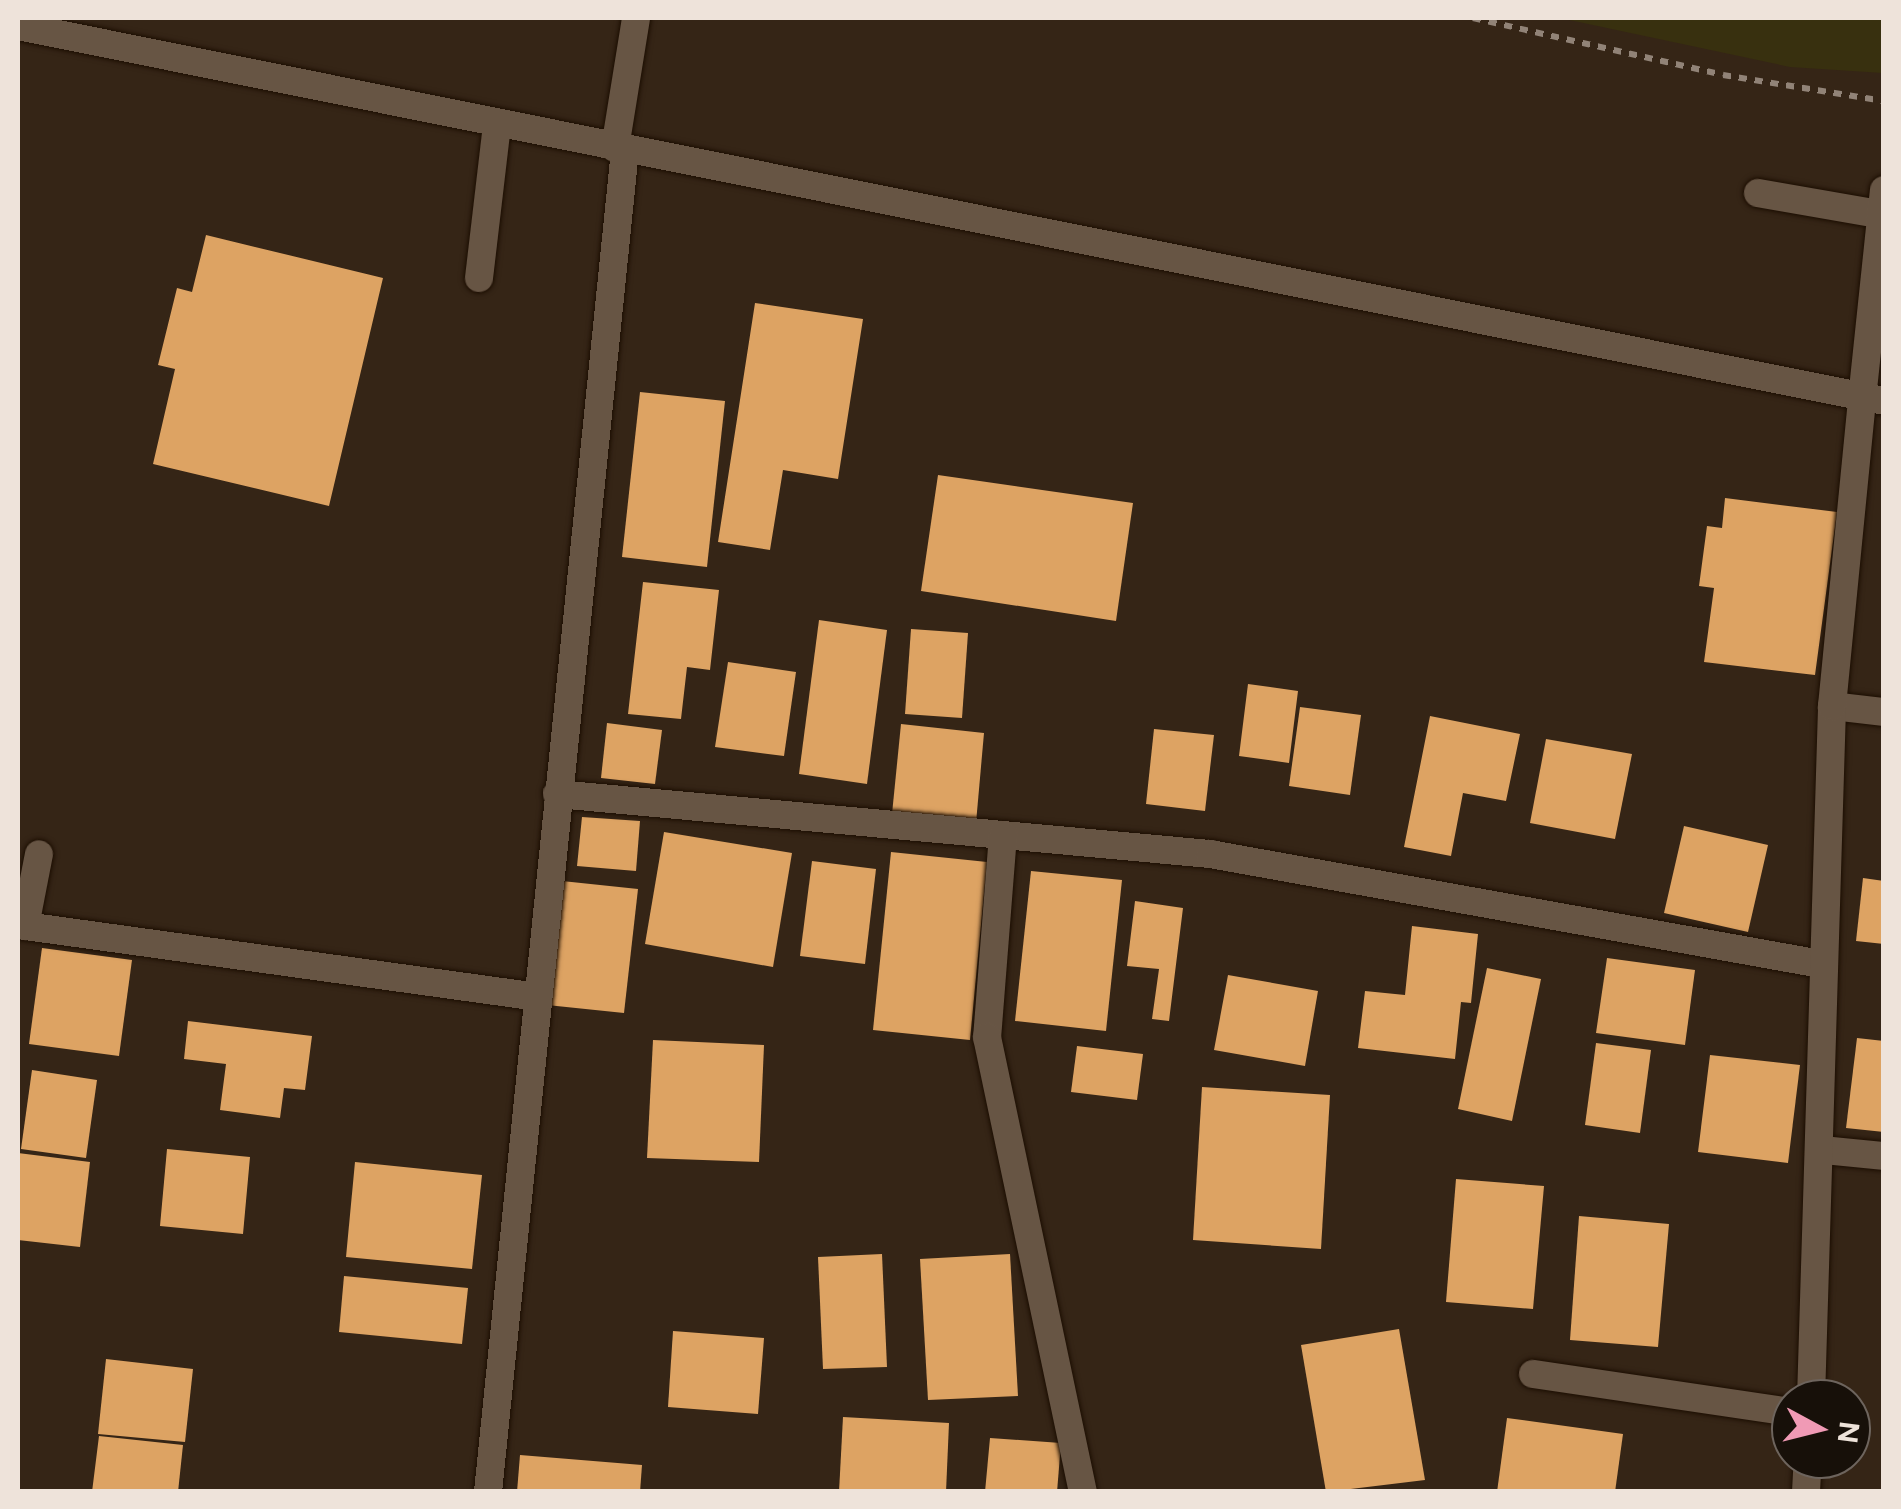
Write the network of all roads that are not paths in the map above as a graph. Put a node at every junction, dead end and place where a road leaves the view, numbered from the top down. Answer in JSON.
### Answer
{"nodes":[{"id":1,"x":636,"y":18,"type":"edge"},
{"id":2,"x":18,"y":26,"type":"edge"},
{"id":3,"x":496,"y":124,"type":"junction"},
{"id":4,"x":620,"y":149,"type":"junction"},
{"id":5,"x":1758,"y":193,"type":"dead end"},
{"id":6,"x":1882,"y":207,"type":"edge"},
{"id":7,"x":479,"y":278,"type":"dead end"},
{"id":8,"x":1873,"y":400,"type":"edge"},
{"id":9,"x":1832,"y":706,"type":"junction"},
{"id":10,"x":1884,"y":712,"type":"edge"},
{"id":11,"x":557,"y":794,"type":"junction"},
{"id":12,"x":1003,"y":836,"type":"junction"},
{"id":13,"x":39,"y":854,"type":"dead end"},
{"id":14,"x":21,"y":926,"type":"edge"},
{"id":15,"x":1821,"y":964,"type":"junction"},
{"id":16,"x":538,"y":998,"type":"junction"},
{"id":17,"x":1823,"y":1150,"type":"junction"},
{"id":18,"x":1884,"y":1156,"type":"edge"},
{"id":19,"x":1532,"y":1374,"type":"dead end"},
{"id":20,"x":1811,"y":1379,"type":"edge"},
{"id":21,"x":1771,"y":1409,"type":"edge"},
{"id":22,"x":488,"y":1492,"type":"edge"},
{"id":23,"x":1083,"y":1492,"type":"edge"}],
"edges":[{"from":1,"to":4,"type":"street"},
{"from":2,"to":3,"type":"street"},
{"from":3,"to":4,"type":"street"},
{"from":3,"to":7,"type":"street"},
{"from":4,"to":8,"type":"street"},
{"from":4,"to":11,"type":"street"},
{"from":5,"to":6,"type":"street"},
{"from":6,"to":8,"type":"street"},
{"from":8,"to":9,"type":"street"},
{"from":9,"to":10,"type":"street"},
{"from":9,"to":15,"type":"street"},
{"from":11,"to":12,"type":"street"},
{"from":11,"to":16,"type":"street"},
{"from":12,"to":15,"type":"street"},
{"from":12,"to":23,"type":"street"},
{"from":13,"to":14,"type":"street"},
{"from":14,"to":16,"type":"street"},
{"from":15,"to":17,"type":"street"},
{"from":16,"to":22,"type":"street"},
{"from":17,"to":18,"type":"street"},
{"from":17,"to":20,"type":"street"},
{"from":19,"to":21,"type":"street"}]}
